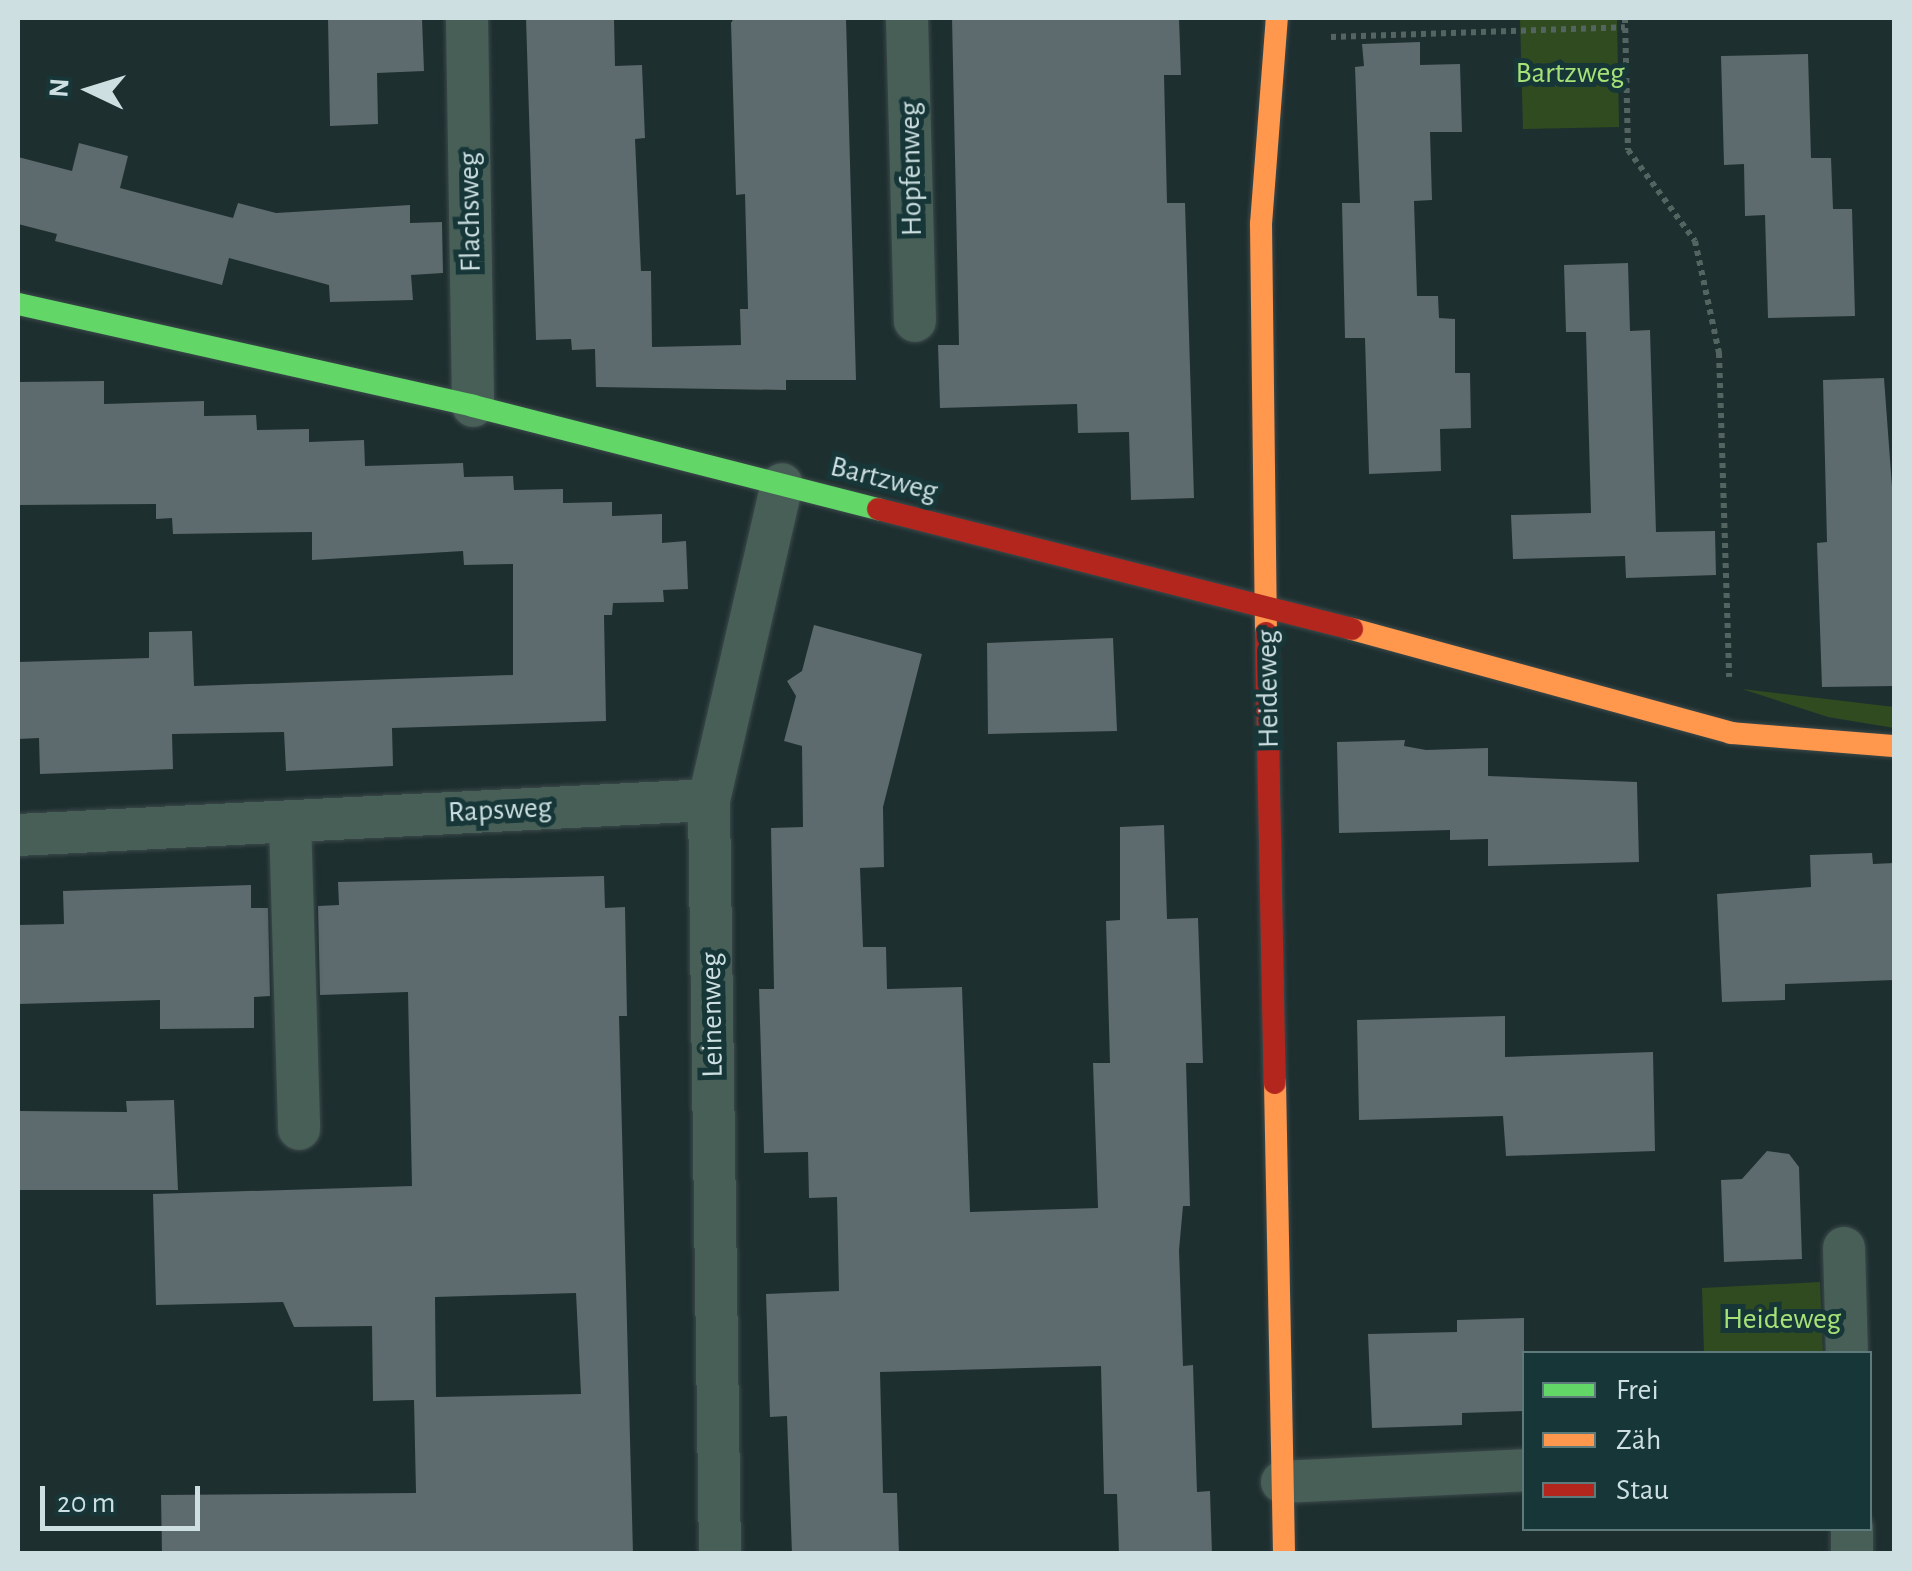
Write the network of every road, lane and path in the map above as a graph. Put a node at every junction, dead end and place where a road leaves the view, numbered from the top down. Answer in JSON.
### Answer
{"nodes":[{"id":1,"x":467,"y":18,"type":"edge"},
{"id":2,"x":907,"y":18,"type":"edge"},
{"id":3,"x":1625,"y":22,"type":"edge"},
{"id":4,"x":1276,"y":28,"type":"edge"},
{"id":5,"x":18,"y":304,"type":"edge"},
{"id":6,"x":915,"y":321,"type":"dead end"},
{"id":7,"x":473,"y":406,"type":"junction"},
{"id":8,"x":782,"y":484,"type":"junction"},
{"id":9,"x":1266,"y":608,"type":"junction"},
{"id":10,"x":1731,"y":733,"type":"junction"},
{"id":11,"x":1894,"y":746,"type":"edge"},
{"id":12,"x":709,"y":800,"type":"junction"},
{"id":13,"x":290,"y":820,"type":"junction"},
{"id":14,"x":18,"y":836,"type":"edge"},
{"id":15,"x":299,"y":1129,"type":"dead end"},
{"id":16,"x":1844,"y":1248,"type":"dead end"},
{"id":17,"x":1847,"y":1351,"type":"edge"},
{"id":18,"x":1522,"y":1470,"type":"edge"},
{"id":19,"x":1282,"y":1482,"type":"junction"},
{"id":20,"x":720,"y":1554,"type":"edge"},
{"id":21,"x":1284,"y":1554,"type":"edge"}],
"edges":[{"from":1,"to":7,"type":"street","name":"Flachsweg"},
{"from":2,"to":6,"type":"street","name":"Hopfenweg"},
{"from":3,"to":4,"type":"path"},
{"from":3,"to":10,"type":"path"},
{"from":4,"to":9,"type":"street","name":"Heideweg"},
{"from":5,"to":7,"type":"street","name":"Bartzweg"},
{"from":7,"to":8,"type":"street","name":"Bartzweg"},
{"from":8,"to":9,"type":"street","name":"Bartzweg"},
{"from":8,"to":12,"type":"street","name":"Leinenweg"},
{"from":9,"to":10,"type":"street","name":"Bartzweg"},
{"from":9,"to":19,"type":"street","name":"Heideweg"},
{"from":10,"to":11,"type":"street","name":"Bartzweg"},
{"from":12,"to":13,"type":"street","name":"Rapsweg"},
{"from":12,"to":20,"type":"street","name":"Leinenweg"},
{"from":13,"to":14,"type":"street","name":"Rapsweg"},
{"from":13,"to":15,"type":"street"},
{"from":16,"to":17,"type":"street"},
{"from":18,"to":19,"type":"street"},
{"from":19,"to":21,"type":"street","name":"Heideweg"}]}
